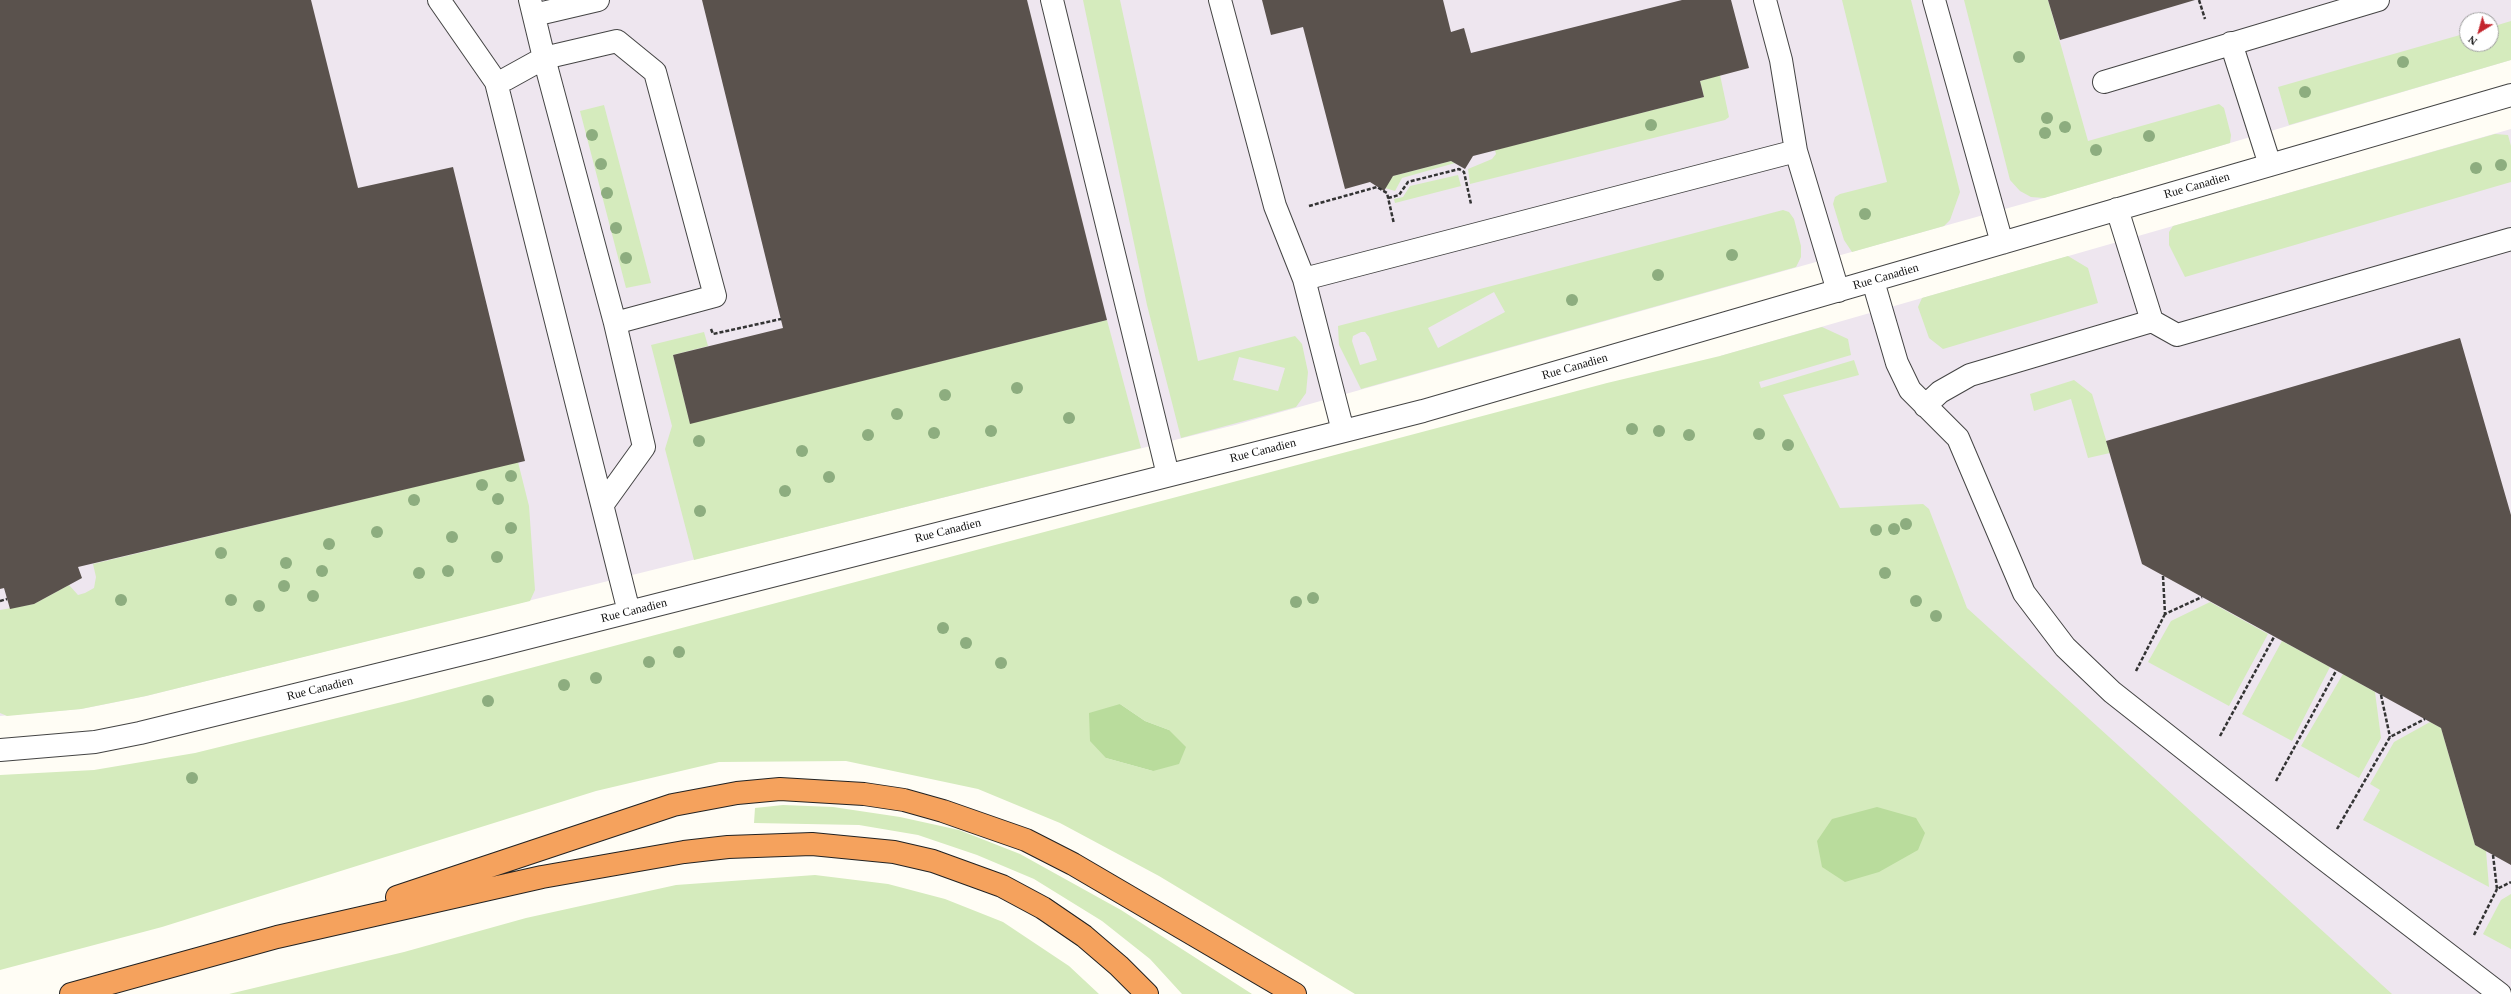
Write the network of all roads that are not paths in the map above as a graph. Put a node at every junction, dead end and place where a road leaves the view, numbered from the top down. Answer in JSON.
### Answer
{"nodes":[{"id":1,"x":439,"y":0,"type":"edge"},
{"id":2,"x":598,"y":0,"type":"edge"},
{"id":3,"x":1052,"y":0,"type":"edge"},
{"id":4,"x":1220,"y":0,"type":"edge"},
{"id":5,"x":1765,"y":0,"type":"edge"},
{"id":6,"x":1934,"y":0,"type":"edge"},
{"id":7,"x":2378,"y":0,"type":"edge"},
{"id":8,"x":532,"y":8,"type":"edge"},
{"id":9,"x":2231,"y":43,"type":"junction"},
{"id":10,"x":544,"y":58,"type":"junction"},
{"id":11,"x":496,"y":82,"type":"junction"},
{"id":12,"x":2104,"y":82,"type":"dead end"},
{"id":13,"x":2511,"y":95,"type":"edge"},
{"id":14,"x":1796,"y":151,"type":"junction"},
{"id":15,"x":2270,"y":165,"type":"junction"},
{"id":16,"x":2117,"y":209,"type":"junction"},
{"id":17,"x":2511,"y":239,"type":"edge"},
{"id":18,"x":2002,"y":243,"type":"junction"},
{"id":19,"x":1304,"y":279,"type":"junction"},
{"id":20,"x":1873,"y":281,"type":"junction"},
{"id":21,"x":1838,"y":291,"type":"junction"},
{"id":22,"x":2152,"y":321,"type":"junction"},
{"id":23,"x":615,"y":323,"type":"junction"},
{"id":24,"x":1926,"y":406,"type":"junction"},
{"id":25,"x":1343,"y":431,"type":"junction"},
{"id":26,"x":1168,"y":476,"type":"junction"},
{"id":27,"x":603,"y":504,"type":"junction"},
{"id":28,"x":629,"y":612,"type":"junction"},
{"id":29,"x":0,"y":750,"type":"edge"},
{"id":30,"x":277,"y":937,"type":"junction"},
{"id":31,"x":71,"y":994,"type":"edge"},
{"id":32,"x":1147,"y":994,"type":"edge"},
{"id":33,"x":1295,"y":994,"type":"edge"},
{"id":34,"x":2500,"y":994,"type":"edge"}],
"edges":[{"from":1,"to":11,"type":"street"},
{"from":2,"to":8,"type":"street"},
{"from":3,"to":26,"type":"street"},
{"from":4,"to":19,"type":"street"},
{"from":5,"to":14,"type":"street"},
{"from":6,"to":18,"type":"street"},
{"from":7,"to":9,"type":"street"},
{"from":8,"to":10,"type":"street"},
{"from":9,"to":12,"type":"street"},
{"from":9,"to":15,"type":"street"},
{"from":10,"to":11,"type":"street"},
{"from":10,"to":23,"type":"street"},
{"from":10,"to":23,"type":"street"},
{"from":11,"to":27,"type":"street"},
{"from":13,"to":15,"type":"street","name":"Rue Canadien"},
{"from":14,"to":19,"type":"street"},
{"from":14,"to":21,"type":"street"},
{"from":15,"to":16,"type":"street","name":"Rue Canadien"},
{"from":16,"to":18,"type":"street","name":"Rue Canadien"},
{"from":16,"to":22,"type":"street"},
{"from":17,"to":22,"type":"street"},
{"from":18,"to":20,"type":"street","name":"Rue Canadien"},
{"from":19,"to":25,"type":"street"},
{"from":20,"to":21,"type":"street","name":"Rue Canadien"},
{"from":20,"to":24,"type":"street"},
{"from":21,"to":25,"type":"street","name":"Rue Canadien"},
{"from":22,"to":24,"type":"street"},
{"from":23,"to":27,"type":"street"},
{"from":24,"to":34,"type":"street"},
{"from":25,"to":26,"type":"street","name":"Rue Canadien"},
{"from":26,"to":28,"type":"street","name":"Rue Canadien"},
{"from":27,"to":28,"type":"street"},
{"from":28,"to":29,"type":"street","name":"Rue Canadien"},
{"from":30,"to":31,"type":"highway"},
{"from":30,"to":32,"type":"highway"},
{"from":30,"to":33,"type":"highway"}]}
